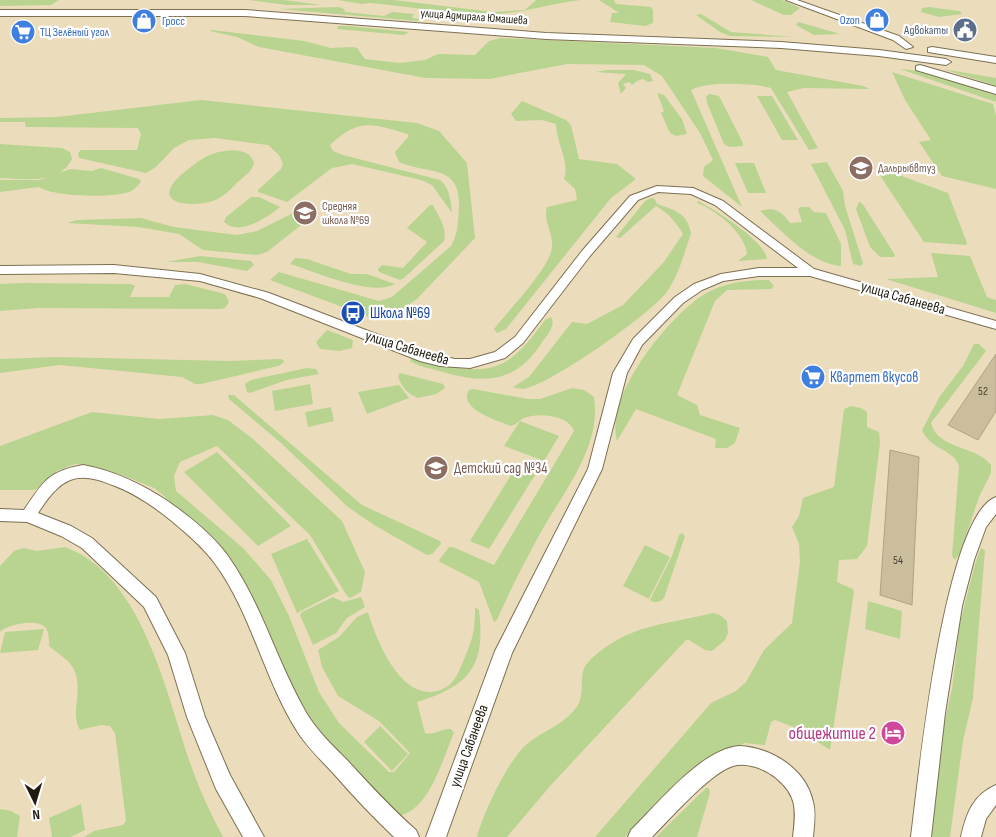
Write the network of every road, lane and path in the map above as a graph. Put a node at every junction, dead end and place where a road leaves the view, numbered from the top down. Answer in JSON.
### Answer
{"nodes":[{"id":1,"x":790,"y":0,"type":"edge"},
{"id":2,"x":0,"y":13,"type":"edge"},
{"id":3,"x":781,"y":45,"type":"junction"},
{"id":4,"x":909,"y":47,"type":"junction"},
{"id":5,"x":996,"y":49,"type":"edge"},
{"id":6,"x":878,"y":53,"type":"junction"},
{"id":7,"x":996,"y":60,"type":"edge"},
{"id":8,"x":946,"y":62,"type":"junction"},
{"id":9,"x":996,"y":71,"type":"edge"},
{"id":10,"x":939,"y":73,"type":"junction"},
{"id":11,"x":996,"y":90,"type":"edge"},
{"id":12,"x":0,"y":270,"type":"edge"},
{"id":13,"x":810,"y":272,"type":"junction"},
{"id":14,"x":996,"y":324,"type":"edge"},
{"id":15,"x":996,"y":503,"type":"edge"},
{"id":16,"x":0,"y":515,"type":"edge"},
{"id":17,"x":28,"y":516,"type":"junction"},
{"id":18,"x":996,"y":795,"type":"edge"},
{"id":19,"x":254,"y":837,"type":"edge"},
{"id":20,"x":408,"y":837,"type":"edge"},
{"id":21,"x":436,"y":837,"type":"edge"},
{"id":22,"x":638,"y":837,"type":"edge"},
{"id":23,"x":803,"y":837,"type":"edge"},
{"id":24,"x":921,"y":837,"type":"edge"},
{"id":25,"x":971,"y":837,"type":"edge"}],
"edges":[{"from":1,"to":4,"type":"street"},
{"from":2,"to":3,"type":"main road","name":"улица Адмирала Юмашева"},
{"from":3,"to":4,"type":"main road"},
{"from":3,"to":6,"type":"main road","name":"улица Адмирала Юмашева"},
{"from":3,"to":10,"type":"main road"},
{"from":4,"to":5,"type":"main road"},
{"from":4,"to":6,"type":"main road"},
{"from":4,"to":7,"type":"main road"},
{"from":6,"to":8,"type":"main road","name":"улица Адмирала Юмашева"},
{"from":8,"to":9,"type":"main road","name":"улица Адмирала Юмашева"},
{"from":8,"to":10,"type":"main road"},
{"from":10,"to":11,"type":"main road"},
{"from":12,"to":13,"type":"street","name":"улица Сабанеева"},
{"from":13,"to":14,"type":"street","name":"улица Сабанеева"},
{"from":13,"to":21,"type":"street","name":"улица Сабанеева"},
{"from":15,"to":24,"type":"street"},
{"from":16,"to":17,"type":"street"},
{"from":17,"to":19,"type":"street"},
{"from":17,"to":20,"type":"street"},
{"from":18,"to":25,"type":"street"},
{"from":22,"to":23,"type":"street"}]}
